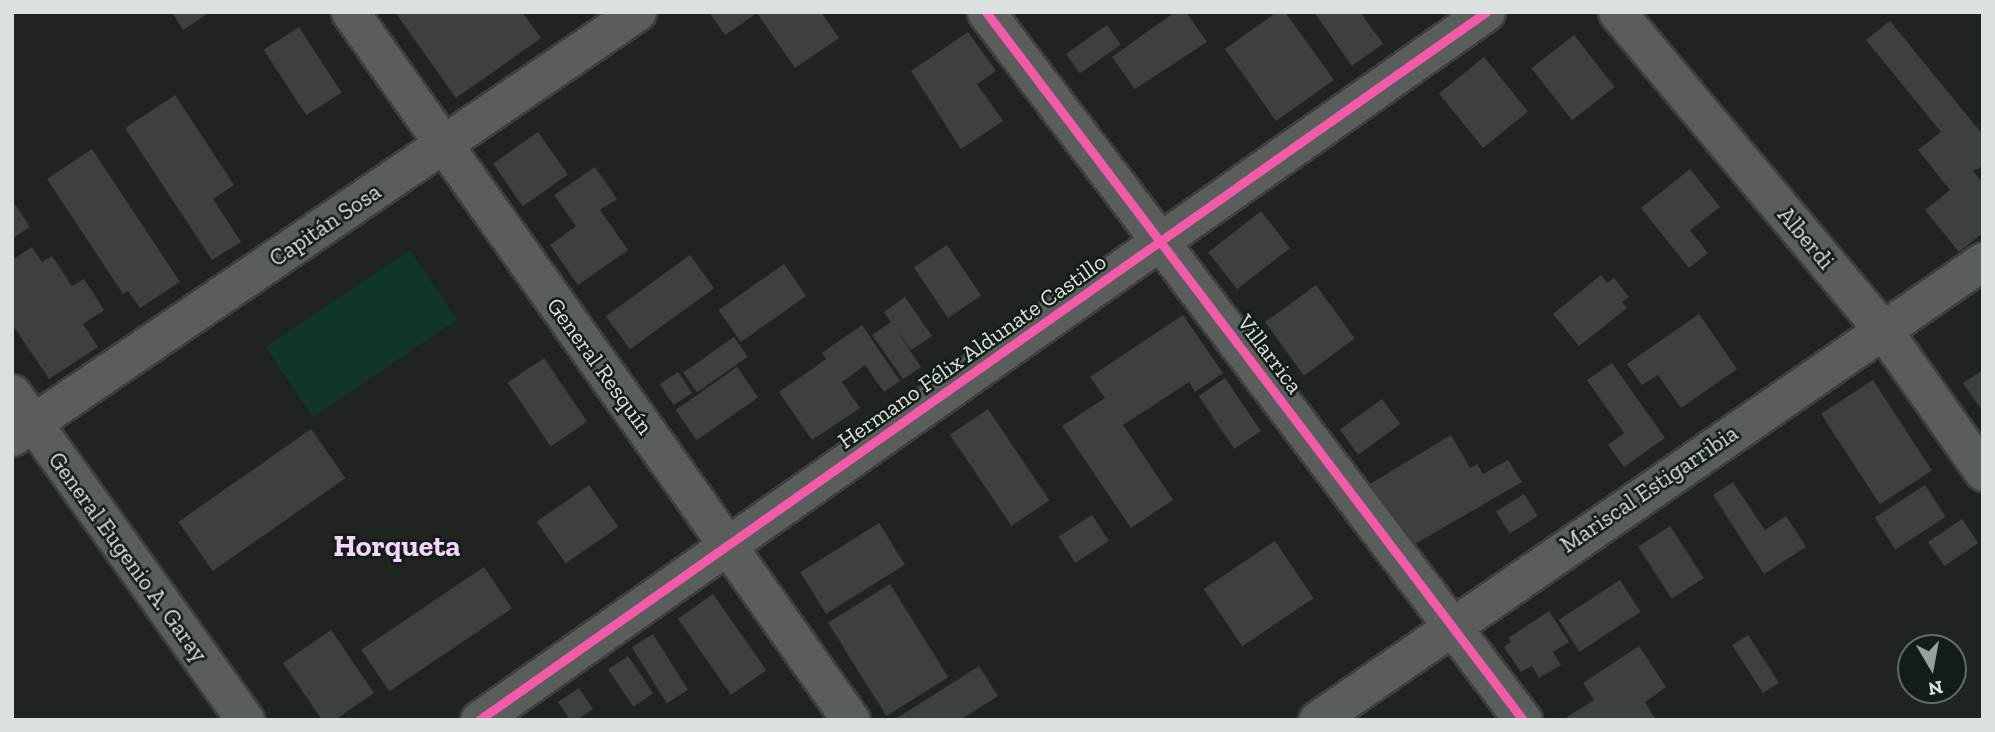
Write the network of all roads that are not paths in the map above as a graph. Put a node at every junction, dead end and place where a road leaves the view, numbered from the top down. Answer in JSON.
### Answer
{"nodes":[{"id":1,"x":350,"y":12,"type":"edge"},
{"id":2,"x":637,"y":12,"type":"edge"},
{"id":3,"x":986,"y":12,"type":"edge"},
{"id":4,"x":1486,"y":12,"type":"edge"},
{"id":5,"x":1617,"y":12,"type":"edge"},
{"id":6,"x":442,"y":146,"type":"junction"},
{"id":7,"x":1161,"y":242,"type":"junction"},
{"id":8,"x":1983,"y":261,"type":"edge"},
{"id":9,"x":1883,"y":330,"type":"junction"},
{"id":10,"x":12,"y":393,"type":"edge"},
{"id":11,"x":22,"y":430,"type":"edge"},
{"id":12,"x":1983,"y":472,"type":"edge"},
{"id":13,"x":729,"y":545,"type":"junction"},
{"id":14,"x":1451,"y":625,"type":"junction"},
{"id":15,"x":245,"y":720,"type":"edge"},
{"id":16,"x":479,"y":720,"type":"edge"},
{"id":17,"x":851,"y":720,"type":"edge"},
{"id":18,"x":1317,"y":720,"type":"edge"},
{"id":19,"x":1522,"y":720,"type":"edge"}],
"edges":[{"from":1,"to":6,"type":"street","name":"General Resquín"},
{"from":2,"to":6,"type":"street","name":"Capitán Sosa"},
{"from":3,"to":7,"type":"street","name":"Villarrica"},
{"from":4,"to":7,"type":"street","name":"Hermano Félix Aldunate Castillo"},
{"from":5,"to":9,"type":"street","name":"Alberdi"},
{"from":6,"to":11,"type":"street","name":"Capitán Sosa"},
{"from":6,"to":13,"type":"street","name":"General Resquín"},
{"from":7,"to":13,"type":"street","name":"Hermano Félix Aldunate Castillo"},
{"from":7,"to":14,"type":"street","name":"Villarrica"},
{"from":8,"to":9,"type":"street","name":"Mariscal Estigarribia"},
{"from":9,"to":12,"type":"street","name":"Alberdi"},
{"from":9,"to":14,"type":"street","name":"Mariscal Estigarribia"},
{"from":10,"to":11,"type":"street","name":"General Eugenio A. Garay"},
{"from":11,"to":15,"type":"street","name":"General Eugenio A. Garay"},
{"from":13,"to":16,"type":"street","name":"Hermano Félix Aldunate Castillo"},
{"from":13,"to":17,"type":"street","name":"General Resquín"},
{"from":14,"to":18,"type":"street","name":"Mariscal Estigarribia"},
{"from":14,"to":19,"type":"street","name":"Villarrica"}]}
